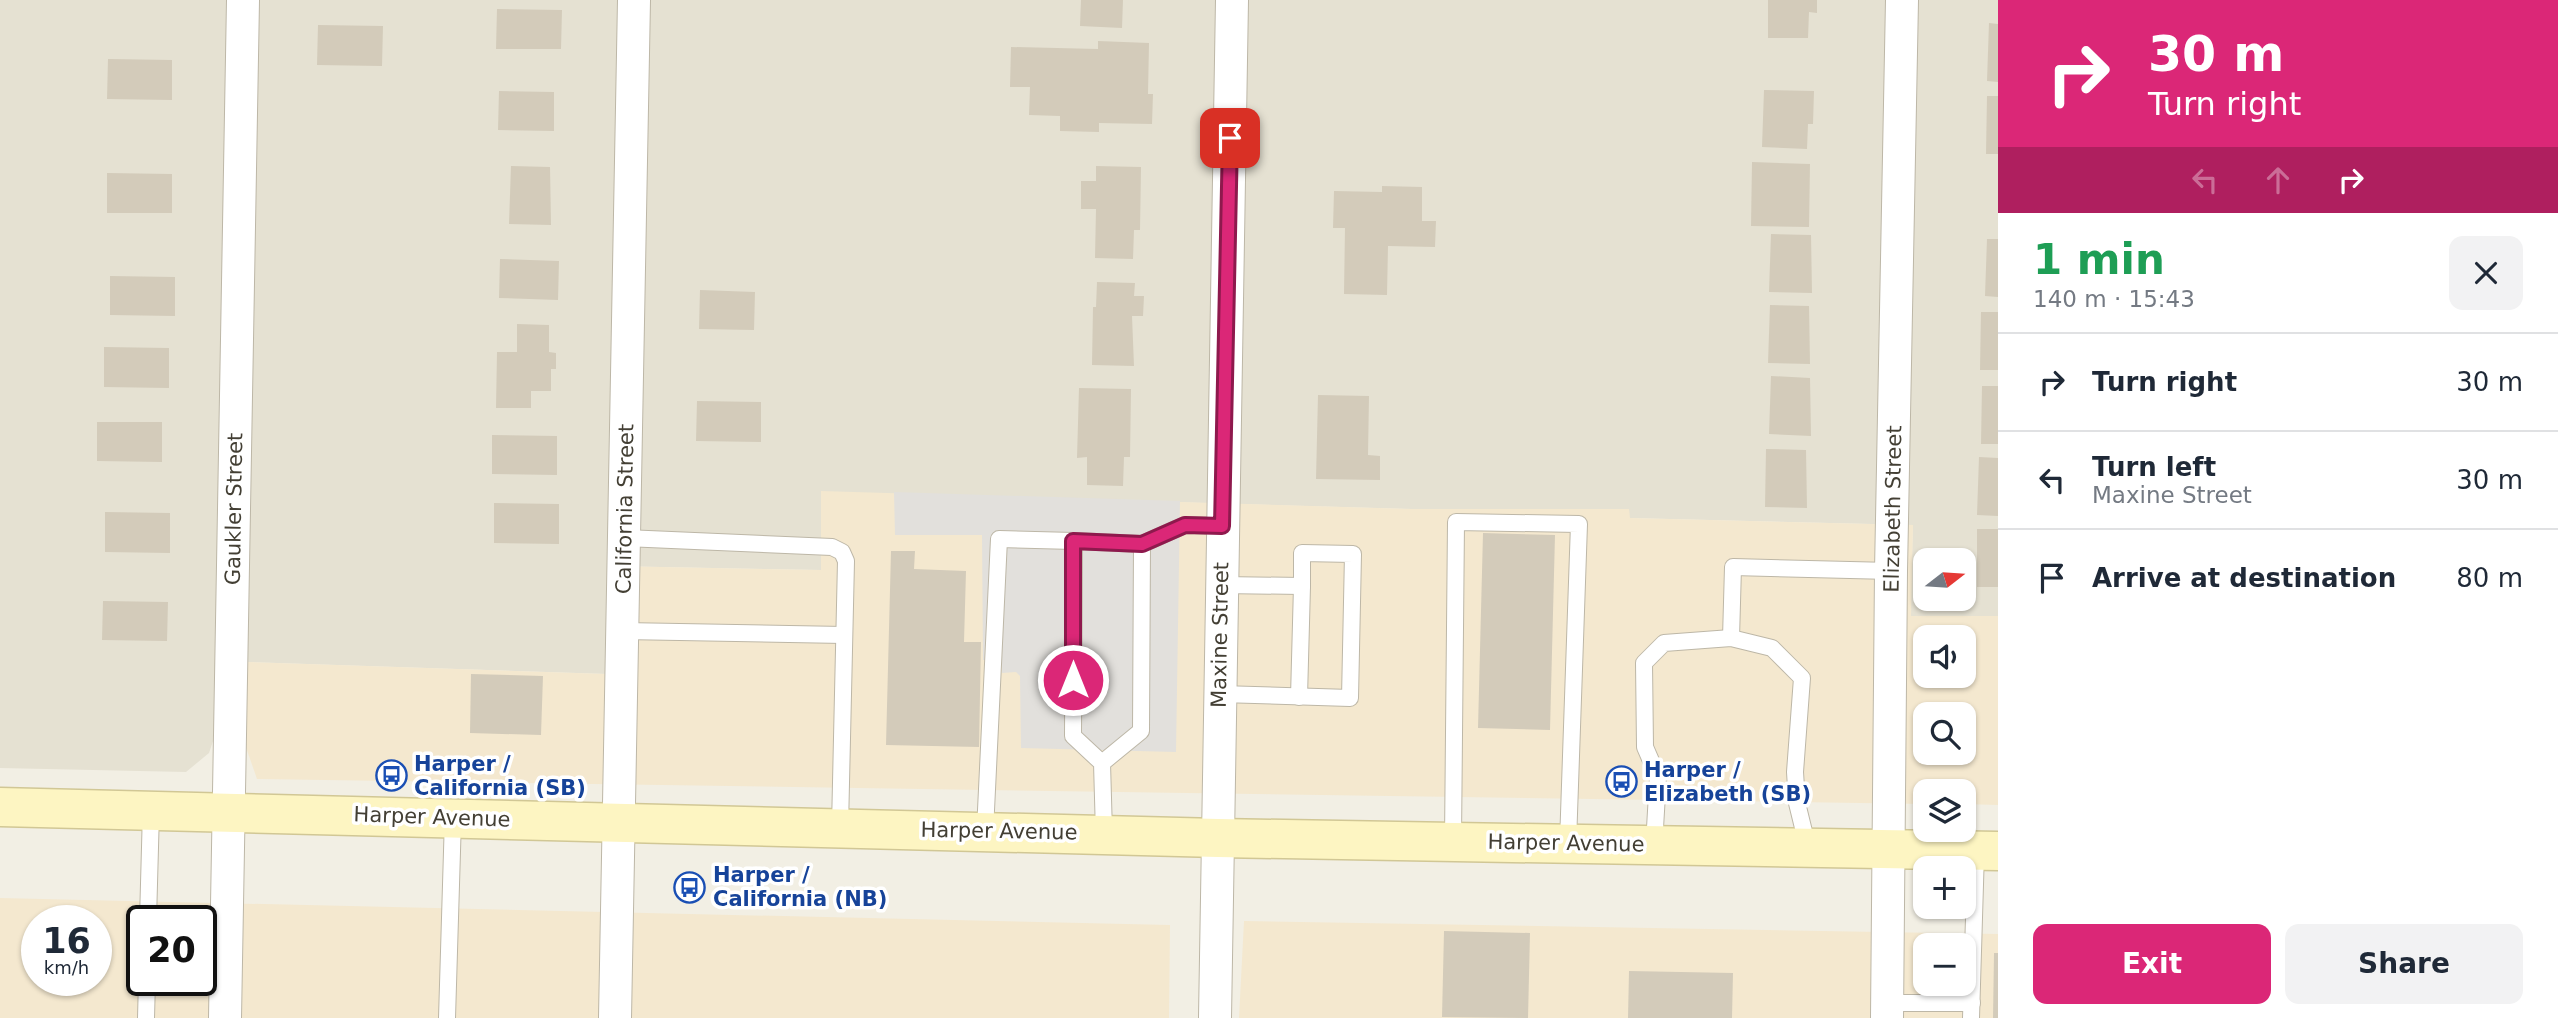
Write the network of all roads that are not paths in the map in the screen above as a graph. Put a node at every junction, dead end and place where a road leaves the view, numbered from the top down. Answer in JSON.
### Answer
{"nodes":[{"id":1,"x":243,"y":0,"type":"edge"},
{"id":2,"x":634,"y":0,"type":"edge"},
{"id":3,"x":1232,"y":0,"type":"edge"},
{"id":4,"x":1902,"y":0,"type":"edge"},
{"id":5,"x":1222,"y":526,"type":"junction"},
{"id":6,"x":625,"y":538,"type":"junction"},
{"id":7,"x":1073,"y":541,"type":"junction"},
{"id":8,"x":1142,"y":544,"type":"junction"},
{"id":9,"x":1891,"y":572,"type":"junction"},
{"id":10,"x":1221,"y":585,"type":"junction"},
{"id":11,"x":1302,"y":586,"type":"junction"},
{"id":12,"x":623,"y":631,"type":"junction"},
{"id":13,"x":844,"y":635,"type":"junction"},
{"id":14,"x":1731,"y":638,"type":"junction"},
{"id":15,"x":1220,"y":694,"type":"junction"},
{"id":16,"x":1299,"y":697,"type":"junction"},
{"id":17,"x":1102,"y":763,"type":"junction"},
{"id":18,"x":0,"y":807,"type":"edge"},
{"id":19,"x":151,"y":810,"type":"junction"},
{"id":20,"x":229,"y":812,"type":"junction"},
{"id":21,"x":453,"y":817,"type":"junction"},
{"id":22,"x":620,"y":822,"type":"junction"},
{"id":23,"x":840,"y":827,"type":"junction"},
{"id":24,"x":985,"y":831,"type":"junction"},
{"id":25,"x":1104,"y":833,"type":"junction"},
{"id":26,"x":1218,"y":838,"type":"junction"},
{"id":27,"x":1453,"y":840,"type":"junction"},
{"id":28,"x":1568,"y":843,"type":"junction"},
{"id":29,"x":1654,"y":845,"type":"junction"},
{"id":30,"x":1808,"y":848,"type":"junction"},
{"id":31,"x":1888,"y":849,"type":"junction"},
{"id":32,"x":1987,"y":851,"type":"edge"},
{"id":33,"x":148,"y":905,"type":"edge"},
{"id":34,"x":147,"y":996,"type":"edge"},
{"id":35,"x":1887,"y":1011,"type":"edge"},
{"id":36,"x":1971,"y":1011,"type":"edge"},
{"id":37,"x":146,"y":1018,"type":"edge"},
{"id":38,"x":225,"y":1018,"type":"edge"},
{"id":39,"x":447,"y":1018,"type":"edge"},
{"id":40,"x":615,"y":1018,"type":"edge"},
{"id":41,"x":1215,"y":1018,"type":"edge"}],
"edges":[{"from":1,"to":20,"type":"street","name":"Gaukler Street"},
{"from":2,"to":6,"type":"street","name":"California Street"},
{"from":3,"to":5,"type":"street","name":"Maxine Street"},
{"from":4,"to":9,"type":"street","name":"Elizabeth Street"},
{"from":5,"to":8,"type":"lane"},
{"from":5,"to":10,"type":"street","name":"Maxine Street"},
{"from":6,"to":12,"type":"street","name":"California Street"},
{"from":6,"to":13,"type":"lane"},
{"from":7,"to":8,"type":"lane"},
{"from":7,"to":17,"type":"lane"},
{"from":7,"to":24,"type":"lane"},
{"from":8,"to":17,"type":"lane"},
{"from":9,"to":14,"type":"lane"},
{"from":9,"to":31,"type":"street","name":"Elizabeth Street"},
{"from":10,"to":11,"type":"lane"},
{"from":10,"to":15,"type":"street","name":"Maxine Street"},
{"from":11,"to":16,"type":"lane"},
{"from":11,"to":16,"type":"lane"},
{"from":12,"to":13,"type":"lane"},
{"from":12,"to":22,"type":"street","name":"California Street"},
{"from":13,"to":23,"type":"lane"},
{"from":14,"to":29,"type":"lane"},
{"from":14,"to":30,"type":"lane"},
{"from":15,"to":16,"type":"lane"},
{"from":15,"to":26,"type":"street","name":"Maxine Street"},
{"from":17,"to":25,"type":"lane"},
{"from":18,"to":19,"type":"main road","name":"Harper Avenue"},
{"from":19,"to":20,"type":"main road","name":"Harper Avenue"},
{"from":19,"to":33,"type":"lane"},
{"from":20,"to":21,"type":"main road","name":"Harper Avenue"},
{"from":20,"to":38,"type":"street","name":"Gaukler Street"},
{"from":21,"to":22,"type":"main road","name":"Harper Avenue"},
{"from":21,"to":39,"type":"lane"},
{"from":22,"to":23,"type":"main road","name":"Harper Avenue"},
{"from":22,"to":40,"type":"street","name":"California Street"},
{"from":23,"to":24,"type":"main road","name":"Harper Avenue"},
{"from":24,"to":25,"type":"main road","name":"Harper Avenue"},
{"from":25,"to":26,"type":"main road","name":"Harper Avenue"},
{"from":26,"to":27,"type":"main road","name":"Harper Avenue"},
{"from":26,"to":41,"type":"street","name":"Maxine Street"},
{"from":27,"to":28,"type":"main road","name":"Harper Avenue"},
{"from":27,"to":28,"type":"lane"},
{"from":28,"to":29,"type":"main road","name":"Harper Avenue"},
{"from":29,"to":30,"type":"main road","name":"Harper Avenue"},
{"from":30,"to":31,"type":"main road","name":"Harper Avenue"},
{"from":31,"to":32,"type":"main road","name":"Harper Avenue"},
{"from":31,"to":35,"type":"street","name":"Elizabeth Street"},
{"from":32,"to":36,"type":"lane"},
{"from":34,"to":37,"type":"lane"},
{"from":35,"to":36,"type":"lane"}]}
